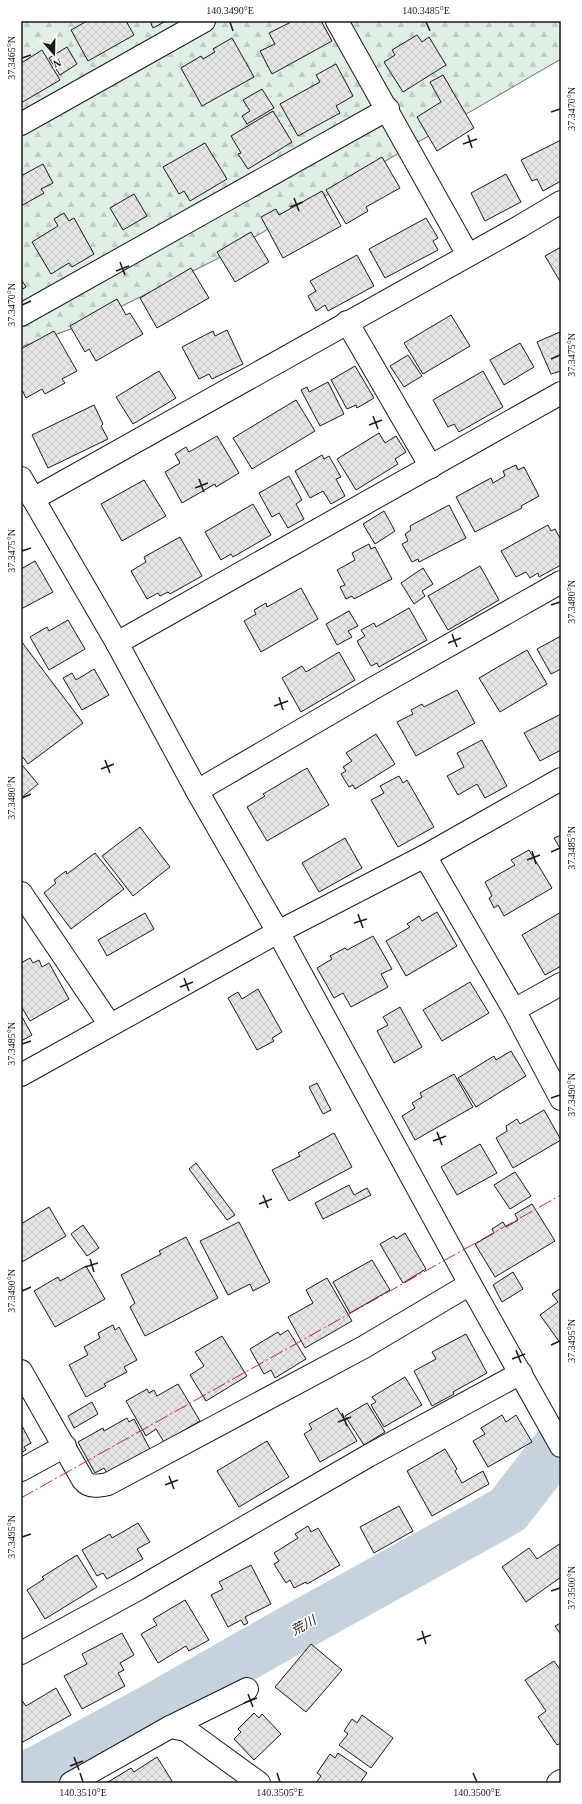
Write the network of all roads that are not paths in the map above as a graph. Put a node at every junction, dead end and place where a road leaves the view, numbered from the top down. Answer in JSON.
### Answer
{"nodes":[{"id":1,"x":204,"y":21,"type":"edge"},
{"id":2,"x":337,"y":21,"type":"edge"},
{"id":3,"x":388,"y":109,"type":"junction"},
{"id":4,"x":21,"y":124,"type":"edge"},
{"id":5,"x":561,"y":202,"type":"edge"},
{"id":6,"x":468,"y":255,"type":"junction"},
{"id":7,"x":21,"y":315,"type":"edge"},
{"id":8,"x":347,"y":322,"type":"junction"},
{"id":9,"x":561,"y":393,"type":"edge"},
{"id":10,"x":431,"y":467,"type":"junction"},
{"id":11,"x":21,"y":478,"type":"edge"},
{"id":12,"x":33,"y":499,"type":"junction"},
{"id":13,"x":561,"y":582,"type":"edge"},
{"id":14,"x":116,"y":643,"type":"junction"},
{"id":15,"x":561,"y":779,"type":"edge"},
{"id":16,"x":197,"y":791,"type":"junction"},
{"id":17,"x":425,"y":856,"type":"junction"},
{"id":18,"x":21,"y":893,"type":"edge"},
{"id":19,"x":278,"y":932,"type":"junction"},
{"id":20,"x":561,"y":984,"type":"edge"},
{"id":21,"x":514,"y":1010,"type":"junction"},
{"id":22,"x":110,"y":1026,"type":"junction"},
{"id":23,"x":21,"y":1075,"type":"edge"},
{"id":24,"x":561,"y":1099,"type":"edge"},
{"id":25,"x":470,"y":1284,"type":"junction"},
{"id":26,"x":21,"y":1371,"type":"edge"},
{"id":27,"x":521,"y":1374,"type":"junction"},
{"id":28,"x":64,"y":1446,"type":"junction"},
{"id":29,"x":561,"y":1446,"type":"edge"},
{"id":30,"x":21,"y":1470,"type":"edge"},
{"id":31,"x":21,"y":1652,"type":"edge"},
{"id":32,"x":247,"y":1689,"type":"dead end"},
{"id":33,"x":170,"y":1727,"type":"junction"},
{"id":34,"x":561,"y":1781,"type":"edge"},
{"id":35,"x":71,"y":1783,"type":"edge"},
{"id":36,"x":258,"y":1783,"type":"edge"},
{"id":37,"x":558,"y":1783,"type":"edge"}],
"edges":[{"from":1,"to":4,"type":"street"},
{"from":2,"to":3,"type":"street"},
{"from":3,"to":6,"type":"street"},
{"from":3,"to":7,"type":"street"},
{"from":5,"to":6,"type":"street"},
{"from":6,"to":8,"type":"street"},
{"from":8,"to":10,"type":"street"},
{"from":8,"to":12,"type":"street"},
{"from":9,"to":10,"type":"street"},
{"from":10,"to":14,"type":"street"},
{"from":11,"to":12,"type":"street"},
{"from":12,"to":14,"type":"street"},
{"from":13,"to":16,"type":"street"},
{"from":14,"to":16,"type":"street"},
{"from":15,"to":17,"type":"street"},
{"from":16,"to":19,"type":"street"},
{"from":17,"to":19,"type":"street"},
{"from":17,"to":21,"type":"street"},
{"from":18,"to":22,"type":"street"},
{"from":19,"to":22,"type":"street"},
{"from":19,"to":25,"type":"street"},
{"from":20,"to":21,"type":"street"},
{"from":21,"to":24,"type":"street"},
{"from":22,"to":23,"type":"street"},
{"from":25,"to":27,"type":"street"},
{"from":25,"to":28,"type":"street"},
{"from":26,"to":28,"type":"street"},
{"from":27,"to":29,"type":"street"},
{"from":27,"to":31,"type":"street"},
{"from":28,"to":30,"type":"street"},
{"from":32,"to":33,"type":"street"},
{"from":33,"to":35,"type":"street"},
{"from":33,"to":36,"type":"street"},
{"from":34,"to":37,"type":"street"}]}
